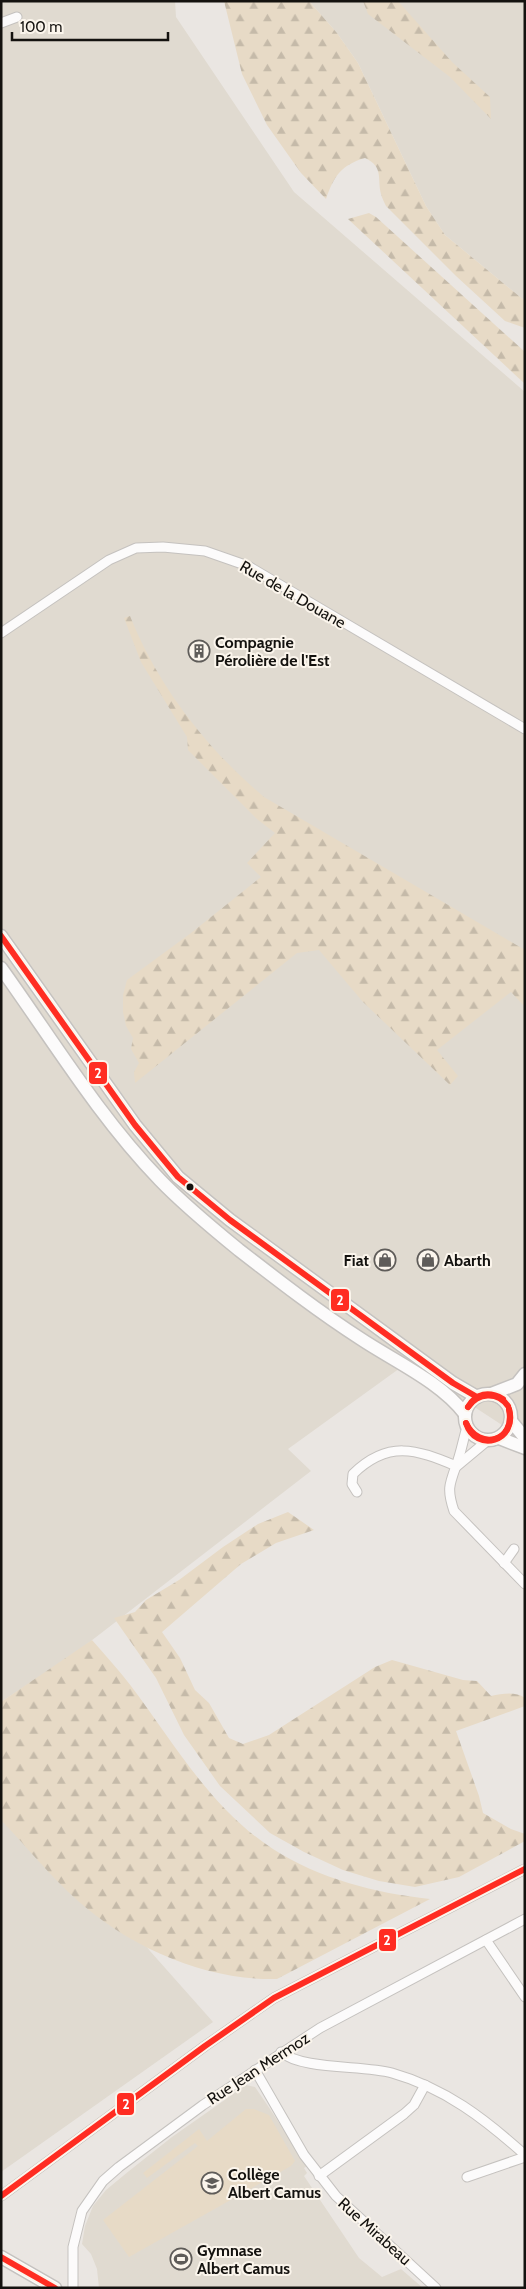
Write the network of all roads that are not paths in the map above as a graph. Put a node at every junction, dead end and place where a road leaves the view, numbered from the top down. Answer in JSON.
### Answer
{"nodes":[{"id":1,"x":17,"y":17,"type":"dead end"},
{"id":2,"x":1,"y":23,"type":"edge"},
{"id":3,"x":1,"y":633,"type":"edge"},
{"id":4,"x":525,"y":729,"type":"edge"},
{"id":5,"x":1,"y":936,"type":"edge"},
{"id":6,"x":1,"y":968,"type":"edge"},
{"id":7,"x":521,"y":1379,"type":"edge"},
{"id":8,"x":491,"y":1394,"type":"junction"},
{"id":9,"x":477,"y":1397,"type":"junction"},
{"id":10,"x":511,"y":1417,"type":"junction"},
{"id":11,"x":466,"y":1421,"type":"junction"},
{"id":12,"x":525,"y":1438,"type":"edge"},
{"id":13,"x":493,"y":1440,"type":"junction"},
{"id":14,"x":525,"y":1448,"type":"edge"},
{"id":15,"x":456,"y":1466,"type":"junction"},
{"id":16,"x":358,"y":1492,"type":"dead end"},
{"id":17,"x":514,"y":1549,"type":"dead end"},
{"id":18,"x":504,"y":1563,"type":"junction"},
{"id":19,"x":525,"y":1584,"type":"edge"},
{"id":20,"x":525,"y":1869,"type":"edge"},
{"id":21,"x":525,"y":1919,"type":"edge"},
{"id":22,"x":486,"y":1940,"type":"junction"},
{"id":23,"x":525,"y":1996,"type":"edge"},
{"id":24,"x":281,"y":2052,"type":"junction"},
{"id":25,"x":255,"y":2070,"type":"junction"},
{"id":26,"x":425,"y":2085,"type":"junction"},
{"id":27,"x":525,"y":2156,"type":"edge"},
{"id":28,"x":319,"y":2176,"type":"junction"},
{"id":29,"x":467,"y":2177,"type":"dead end"},
{"id":30,"x":1,"y":2196,"type":"edge"},
{"id":31,"x":1,"y":2257,"type":"edge"},
{"id":32,"x":55,"y":2288,"type":"edge"},
{"id":33,"x":73,"y":2288,"type":"edge"},
{"id":34,"x":436,"y":2288,"type":"edge"}],
"edges":[{"from":1,"to":2,"type":"street"},
{"from":3,"to":4,"type":"street","name":"Rue de la Douane"},
{"from":5,"to":9,"type":"main road"},
{"from":6,"to":11,"type":"main road"},
{"from":7,"to":8,"type":"main road"},
{"from":7,"to":10,"type":"main road"},
{"from":8,"to":9,"type":"main road"},
{"from":8,"to":10,"type":"main road"},
{"from":9,"to":11,"type":"main road"},
{"from":10,"to":12,"type":"main road"},
{"from":10,"to":13,"type":"main road"},
{"from":11,"to":13,"type":"main road"},
{"from":11,"to":15,"type":"street"},
{"from":13,"to":14,"type":"main road"},
{"from":13,"to":15,"type":"street"},
{"from":15,"to":16,"type":"street"},
{"from":15,"to":18,"type":"street"},
{"from":17,"to":18,"type":"street"},
{"from":18,"to":19,"type":"street"},
{"from":20,"to":30,"type":"street"},
{"from":21,"to":22,"type":"street","name":"Rue Jean Mermoz"},
{"from":22,"to":23,"type":"street"},
{"from":22,"to":24,"type":"street","name":"Rue Jean Mermoz"},
{"from":24,"to":25,"type":"street","name":"Rue Jean Mermoz"},
{"from":24,"to":26,"type":"street"},
{"from":25,"to":28,"type":"street","name":"Rue Mirabeau"},
{"from":25,"to":33,"type":"street","name":"Rue Jean Mermoz"},
{"from":26,"to":27,"type":"street"},
{"from":26,"to":28,"type":"street"},
{"from":27,"to":29,"type":"street"},
{"from":28,"to":34,"type":"street","name":"Rue Mirabeau"},
{"from":31,"to":32,"type":"main road"}]}
